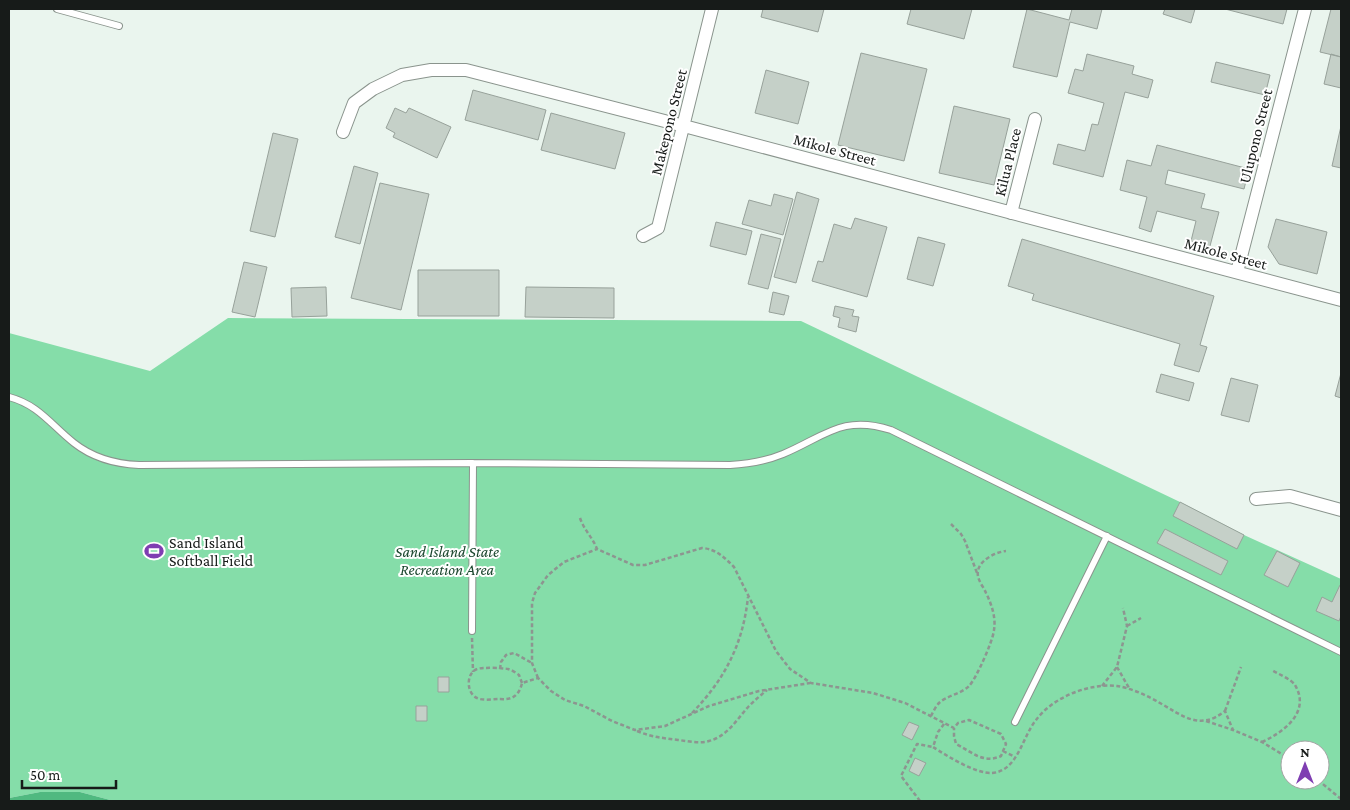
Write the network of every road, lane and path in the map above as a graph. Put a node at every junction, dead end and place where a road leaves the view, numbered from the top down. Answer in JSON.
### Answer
{"nodes":[{"id":1,"x":57,"y":9,"type":"edge"},
{"id":2,"x":712,"y":9,"type":"edge"},
{"id":3,"x":1305,"y":9,"type":"edge"},
{"id":4,"x":119,"y":26,"type":"dead end"},
{"id":5,"x":1035,"y":119,"type":"dead end"},
{"id":6,"x":684,"y":126,"type":"junction"},
{"id":7,"x":343,"y":132,"type":"dead end"},
{"id":8,"x":1011,"y":213,"type":"junction"},
{"id":9,"x":643,"y":236,"type":"dead end"},
{"id":10,"x":1237,"y":272,"type":"junction"},
{"id":11,"x":1341,"y":300,"type":"edge"},
{"id":12,"x":9,"y":397,"type":"edge"},
{"id":13,"x":473,"y":463,"type":"junction"},
{"id":14,"x":1256,"y":499,"type":"dead end"},
{"id":15,"x":1341,"y":510,"type":"edge"},
{"id":16,"x":580,"y":518,"type":"dead end"},
{"id":17,"x":951,"y":524,"type":"dead end"},
{"id":18,"x":1107,"y":536,"type":"junction"},
{"id":19,"x":597,"y":549,"type":"junction"},
{"id":20,"x":1006,"y":551,"type":"dead end"},
{"id":21,"x":977,"y":574,"type":"junction"},
{"id":22,"x":748,"y":596,"type":"junction"},
{"id":23,"x":1123,"y":608,"type":"dead end"},
{"id":24,"x":1141,"y":618,"type":"dead end"},
{"id":25,"x":1127,"y":626,"type":"junction"},
{"id":26,"x":472,"y":632,"type":"joint"},
{"id":27,"x":1341,"y":652,"type":"edge"},
{"id":28,"x":532,"y":663,"type":"junction"},
{"id":29,"x":1117,"y":667,"type":"junction"},
{"id":30,"x":1241,"y":667,"type":"dead end"},
{"id":31,"x":500,"y":669,"type":"junction"},
{"id":32,"x":1272,"y":670,"type":"dead end"},
{"id":33,"x":473,"y":672,"type":"junction"},
{"id":34,"x":538,"y":678,"type":"junction"},
{"id":35,"x":811,"y":683,"type":"junction"},
{"id":36,"x":522,"y":684,"type":"junction"},
{"id":37,"x":1102,"y":686,"type":"junction"},
{"id":38,"x":768,"y":689,"type":"junction"},
{"id":39,"x":1130,"y":690,"type":"junction"},
{"id":40,"x":1225,"y":711,"type":"junction"},
{"id":41,"x":689,"y":716,"type":"junction"},
{"id":42,"x":931,"y":716,"type":"junction"},
{"id":43,"x":1015,"y":722,"type":"dead end"},
{"id":44,"x":1206,"y":722,"type":"junction"},
{"id":45,"x":944,"y":724,"type":"junction"},
{"id":46,"x":954,"y":728,"type":"junction"},
{"id":47,"x":635,"y":730,"type":"junction"},
{"id":48,"x":1233,"y":730,"type":"junction"},
{"id":49,"x":1262,"y":742,"type":"junction"},
{"id":50,"x":933,"y":747,"type":"junction"},
{"id":51,"x":1003,"y":751,"type":"junction"},
{"id":52,"x":1280,"y":753,"type":"edge"},
{"id":53,"x":1015,"y":757,"type":"junction"},
{"id":54,"x":1330,"y":790,"type":"edge"},
{"id":55,"x":1341,"y":799,"type":"edge"},
{"id":56,"x":920,"y":801,"type":"edge"}],
"edges":[{"from":1,"to":4,"type":"lane"},
{"from":2,"to":6,"type":"street","name":"Makepono Street"},
{"from":3,"to":10,"type":"street","name":"Ulupono Street"},
{"from":5,"to":8,"type":"street","name":"Kilua Place"},
{"from":6,"to":7,"type":"street","name":"Mikole Street"},
{"from":6,"to":8,"type":"street","name":"Mikole Street"},
{"from":6,"to":9,"type":"street","name":"Makepono Street"},
{"from":8,"to":10,"type":"street","name":"Mikole Street"},
{"from":10,"to":11,"type":"street","name":"Mikole Street"},
{"from":12,"to":13,"type":"lane"},
{"from":13,"to":18,"type":"lane"},
{"from":13,"to":26,"type":"lane"},
{"from":14,"to":15,"type":"street"},
{"from":16,"to":19,"type":"path"},
{"from":17,"to":21,"type":"path"},
{"from":18,"to":27,"type":"lane"},
{"from":18,"to":43,"type":"lane"},
{"from":19,"to":22,"type":"path"},
{"from":19,"to":28,"type":"path"},
{"from":20,"to":21,"type":"path"},
{"from":21,"to":42,"type":"path"},
{"from":22,"to":35,"type":"path"},
{"from":22,"to":41,"type":"path"},
{"from":23,"to":25,"type":"path"},
{"from":24,"to":25,"type":"path"},
{"from":25,"to":29,"type":"path"},
{"from":26,"to":33,"type":"path"},
{"from":28,"to":31,"type":"path"},
{"from":28,"to":34,"type":"path"},
{"from":29,"to":37,"type":"path"},
{"from":29,"to":39,"type":"path"},
{"from":30,"to":40,"type":"path"},
{"from":31,"to":33,"type":"path"},
{"from":31,"to":36,"type":"path"},
{"from":32,"to":49,"type":"path"},
{"from":33,"to":36,"type":"path"},
{"from":34,"to":36,"type":"path"},
{"from":34,"to":47,"type":"path"},
{"from":35,"to":38,"type":"path"},
{"from":35,"to":42,"type":"path"},
{"from":37,"to":39,"type":"path"},
{"from":37,"to":53,"type":"path"},
{"from":38,"to":41,"type":"path"},
{"from":38,"to":47,"type":"path"},
{"from":39,"to":44,"type":"path"},
{"from":40,"to":44,"type":"path"},
{"from":40,"to":48,"type":"path"},
{"from":41,"to":47,"type":"path"},
{"from":42,"to":45,"type":"path"},
{"from":44,"to":48,"type":"path"},
{"from":45,"to":46,"type":"path"},
{"from":45,"to":50,"type":"path"},
{"from":46,"to":51,"type":"path"},
{"from":46,"to":51,"type":"path"},
{"from":48,"to":49,"type":"path"},
{"from":49,"to":52,"type":"path"},
{"from":50,"to":53,"type":"path"},
{"from":50,"to":56,"type":"path"},
{"from":51,"to":53,"type":"path"},
{"from":54,"to":55,"type":"path"}]}
